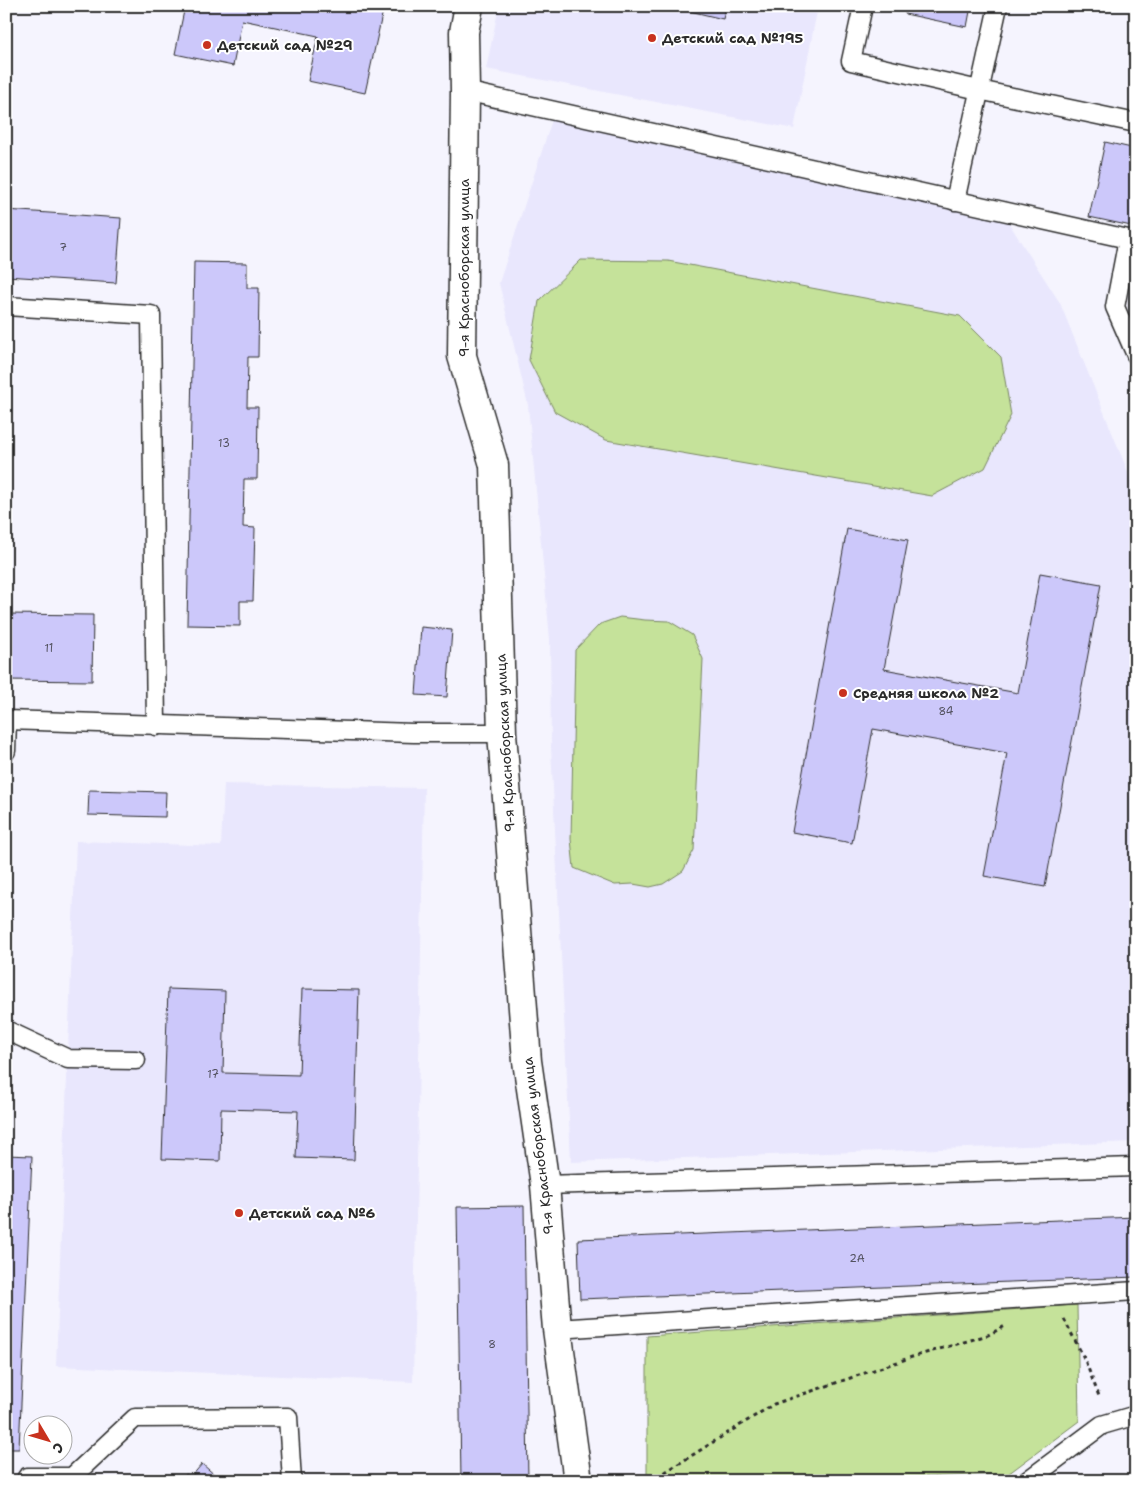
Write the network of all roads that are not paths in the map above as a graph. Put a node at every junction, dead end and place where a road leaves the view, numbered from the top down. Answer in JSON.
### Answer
{"nodes":[{"id":1,"x":469,"y":6,"type":"edge"},
{"id":2,"x":863,"y":6,"type":"edge"},
{"id":3,"x":998,"y":6,"type":"edge"},
{"id":4,"x":979,"y":90,"type":"junction"},
{"id":5,"x":466,"y":91,"type":"junction"},
{"id":6,"x":1136,"y":122,"type":"edge"},
{"id":7,"x":955,"y":200,"type":"junction"},
{"id":8,"x":1132,"y":240,"type":"edge"},
{"id":9,"x":6,"y":306,"type":"edge"},
{"id":10,"x":1136,"y":356,"type":"edge"},
{"id":11,"x":7,"y":720,"type":"edge"},
{"id":12,"x":156,"y":726,"type":"junction"},
{"id":13,"x":502,"y":733,"type":"junction"},
{"id":14,"x":6,"y":750,"type":"edge"},
{"id":15,"x":6,"y":1030,"type":"edge"},
{"id":16,"x":136,"y":1060,"type":"dead end"},
{"id":17,"x":1136,"y":1167,"type":"edge"},
{"id":18,"x":544,"y":1185,"type":"junction"},
{"id":19,"x":1136,"y":1290,"type":"edge"},
{"id":20,"x":557,"y":1329,"type":"junction"},
{"id":21,"x":1136,"y":1414,"type":"edge"},
{"id":22,"x":27,"y":1477,"type":"dead end"},
{"id":23,"x":292,"y":1481,"type":"edge"},
{"id":24,"x":578,"y":1481,"type":"edge"},
{"id":25,"x":1027,"y":1481,"type":"edge"}],
"edges":[{"from":1,"to":5,"type":"street","name":"9-я Красноборская улица"},
{"from":2,"to":4,"type":"lane"},
{"from":3,"to":4,"type":"lane"},
{"from":4,"to":6,"type":"lane"},
{"from":4,"to":7,"type":"lane"},
{"from":5,"to":7,"type":"lane"},
{"from":5,"to":13,"type":"street","name":"9-я Красноборская улица"},
{"from":7,"to":8,"type":"lane"},
{"from":8,"to":10,"type":"lane"},
{"from":9,"to":12,"type":"lane"},
{"from":11,"to":12,"type":"lane"},
{"from":11,"to":14,"type":"lane"},
{"from":12,"to":13,"type":"lane"},
{"from":13,"to":18,"type":"street","name":"9-я Красноборская улица"},
{"from":15,"to":16,"type":"lane"},
{"from":17,"to":18,"type":"lane"},
{"from":18,"to":20,"type":"street","name":"9-я Красноборская улица"},
{"from":19,"to":20,"type":"lane"},
{"from":20,"to":24,"type":"street","name":"9-я Красноборская улица"},
{"from":21,"to":25,"type":"lane"},
{"from":22,"to":23,"type":"lane"}]}
